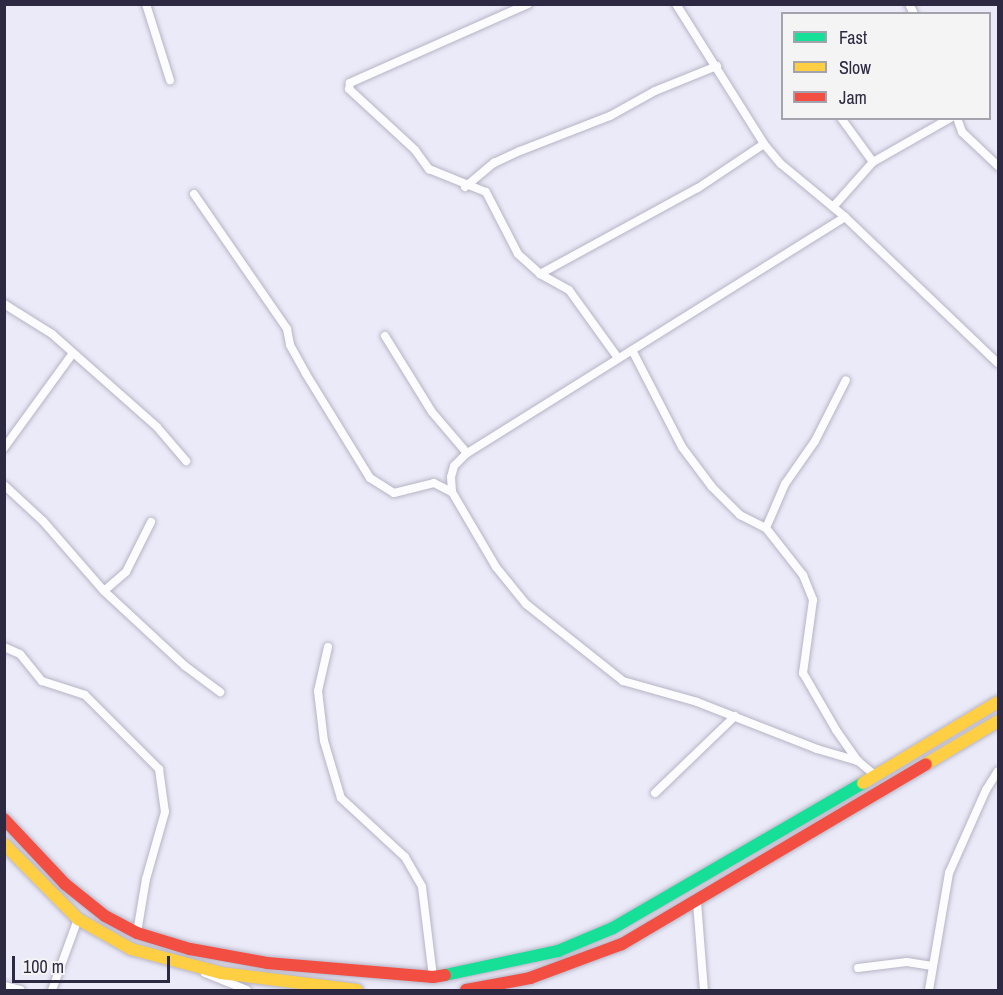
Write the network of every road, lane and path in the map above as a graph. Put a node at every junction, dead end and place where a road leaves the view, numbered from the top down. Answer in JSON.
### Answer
{"nodes":[{"id":1,"x":146,"y":4,"type":"edge"},
{"id":2,"x":528,"y":4,"type":"edge"},
{"id":3,"x":676,"y":4,"type":"edge"},
{"id":4,"x":717,"y":66,"type":"junction"},
{"id":5,"x":171,"y":80,"type":"dead end"},
{"id":6,"x":842,"y":120,"type":"edge"},
{"id":7,"x":946,"y":120,"type":"edge"},
{"id":8,"x":958,"y":120,"type":"edge"},
{"id":9,"x":764,"y":144,"type":"junction"},
{"id":10,"x":873,"y":162,"type":"junction"},
{"id":11,"x":999,"y":166,"type":"edge"},
{"id":12,"x":465,"y":187,"type":"junction"},
{"id":13,"x":194,"y":194,"type":"dead end"},
{"id":14,"x":833,"y":207,"type":"junction"},
{"id":15,"x":845,"y":217,"type":"junction"},
{"id":16,"x":540,"y":274,"type":"junction"},
{"id":17,"x":4,"y":304,"type":"edge"},
{"id":18,"x":385,"y":336,"type":"dead end"},
{"id":19,"x":632,"y":350,"type":"junction"},
{"id":20,"x":73,"y":353,"type":"junction"},
{"id":21,"x":618,"y":358,"type":"junction"},
{"id":22,"x":999,"y":363,"type":"edge"},
{"id":23,"x":846,"y":380,"type":"dead end"},
{"id":24,"x":4,"y":448,"type":"edge"},
{"id":25,"x":467,"y":453,"type":"junction"},
{"id":26,"x":186,"y":461,"type":"dead end"},
{"id":27,"x":4,"y":485,"type":"edge"},
{"id":28,"x":452,"y":492,"type":"junction"},
{"id":29,"x":151,"y":522,"type":"dead end"},
{"id":30,"x":766,"y":528,"type":"junction"},
{"id":31,"x":104,"y":591,"type":"junction"},
{"id":32,"x":328,"y":646,"type":"dead end"},
{"id":33,"x":4,"y":647,"type":"edge"},
{"id":34,"x":220,"y":692,"type":"dead end"},
{"id":35,"x":999,"y":702,"type":"edge"},
{"id":36,"x":735,"y":716,"type":"junction"},
{"id":37,"x":999,"y":721,"type":"edge"},
{"id":38,"x":858,"y":761,"type":"junction"},
{"id":39,"x":999,"y":771,"type":"edge"},
{"id":40,"x":876,"y":776,"type":"junction"},
{"id":41,"x":656,"y":793,"type":"dead end"},
{"id":42,"x":4,"y":819,"type":"edge"},
{"id":43,"x":4,"y":844,"type":"edge"},
{"id":44,"x":697,"y":902,"type":"junction"},
{"id":45,"x":78,"y":918,"type":"junction"},
{"id":46,"x":612,"y":928,"type":"junction"},
{"id":47,"x":138,"y":933,"type":"junction"},
{"id":48,"x":622,"y":944,"type":"junction"},
{"id":49,"x":186,"y":966,"type":"junction"},
{"id":50,"x":931,"y":966,"type":"junction"},
{"id":51,"x":858,"y":968,"type":"dead end"},
{"id":52,"x":432,"y":977,"type":"junction"},
{"id":53,"x":4,"y":986,"type":"edge"},
{"id":54,"x":21,"y":990,"type":"edge"},
{"id":55,"x":52,"y":990,"type":"edge"},
{"id":56,"x":246,"y":990,"type":"edge"},
{"id":57,"x":357,"y":990,"type":"edge"},
{"id":58,"x":466,"y":990,"type":"edge"},
{"id":59,"x":704,"y":990,"type":"edge"},
{"id":60,"x":929,"y":990,"type":"edge"}],
"edges":[{"from":1,"to":5,"type":"street"},
{"from":2,"to":12,"type":"street"},
{"from":3,"to":4,"type":"street"},
{"from":4,"to":9,"type":"street"},
{"from":4,"to":12,"type":"street"},
{"from":6,"to":10,"type":"street"},
{"from":7,"to":10,"type":"street"},
{"from":8,"to":11,"type":"street"},
{"from":9,"to":14,"type":"street"},
{"from":9,"to":16,"type":"street"},
{"from":10,"to":14,"type":"street"},
{"from":12,"to":16,"type":"street"},
{"from":13,"to":28,"type":"street"},
{"from":14,"to":15,"type":"street"},
{"from":15,"to":19,"type":"street"},
{"from":15,"to":22,"type":"street"},
{"from":16,"to":21,"type":"street"},
{"from":17,"to":20,"type":"street"},
{"from":18,"to":25,"type":"street"},
{"from":19,"to":21,"type":"street"},
{"from":19,"to":30,"type":"street"},
{"from":20,"to":24,"type":"street"},
{"from":20,"to":26,"type":"street"},
{"from":21,"to":25,"type":"street"},
{"from":23,"to":30,"type":"street"},
{"from":25,"to":28,"type":"street"},
{"from":27,"to":31,"type":"street"},
{"from":28,"to":36,"type":"street"},
{"from":29,"to":31,"type":"street"},
{"from":30,"to":38,"type":"street"},
{"from":31,"to":34,"type":"street"},
{"from":32,"to":52,"type":"street"},
{"from":33,"to":47,"type":"street"},
{"from":35,"to":40,"type":"street"},
{"from":36,"to":38,"type":"street"},
{"from":36,"to":41,"type":"street"},
{"from":37,"to":44,"type":"street"},
{"from":38,"to":40,"type":"street"},
{"from":39,"to":50,"type":"street"},
{"from":40,"to":46,"type":"street"},
{"from":42,"to":47,"type":"street"},
{"from":43,"to":45,"type":"street"},
{"from":44,"to":48,"type":"street"},
{"from":44,"to":59,"type":"street"},
{"from":45,"to":49,"type":"street"},
{"from":45,"to":55,"type":"street"},
{"from":46,"to":48,"type":"street"},
{"from":46,"to":52,"type":"street"},
{"from":47,"to":52,"type":"street"},
{"from":48,"to":58,"type":"street"},
{"from":49,"to":56,"type":"street"},
{"from":49,"to":57,"type":"street"},
{"from":50,"to":51,"type":"street"},
{"from":50,"to":60,"type":"street"},
{"from":53,"to":54,"type":"street"}]}
